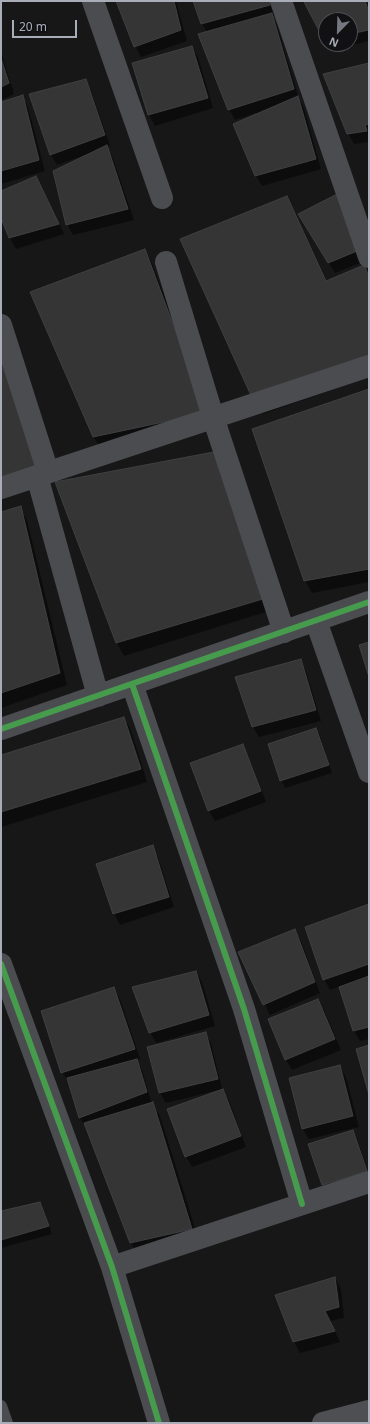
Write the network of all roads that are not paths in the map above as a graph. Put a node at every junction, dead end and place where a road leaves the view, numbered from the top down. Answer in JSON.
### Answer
{"nodes":[{"id":1,"x":93,"y":1,"type":"edge"},
{"id":2,"x":281,"y":1,"type":"edge"},
{"id":3,"x":162,"y":198,"type":"dead end"},
{"id":4,"x":369,"y":257,"type":"edge"},
{"id":5,"x":166,"y":262,"type":"dead end"},
{"id":6,"x":1,"y":325,"type":"edge"},
{"id":7,"x":369,"y":366,"type":"edge"},
{"id":8,"x":213,"y":418,"type":"junction"},
{"id":9,"x":43,"y":474,"type":"junction"},
{"id":10,"x":1,"y":488,"type":"edge"},
{"id":11,"x":369,"y":602,"type":"edge"},
{"id":12,"x":316,"y":621,"type":"junction"},
{"id":13,"x":284,"y":632,"type":"junction"},
{"id":14,"x":132,"y":684,"type":"junction"},
{"id":15,"x":98,"y":696,"type":"junction"},
{"id":16,"x":1,"y":729,"type":"edge"},
{"id":17,"x":369,"y":772,"type":"edge"},
{"id":18,"x":1,"y":964,"type":"edge"},
{"id":19,"x":369,"y":1182,"type":"edge"},
{"id":20,"x":302,"y":1204,"type":"junction"},
{"id":21,"x":112,"y":1268,"type":"junction"},
{"id":22,"x":1,"y":1406,"type":"edge"},
{"id":23,"x":369,"y":1411,"type":"edge"},
{"id":24,"x":7,"y":1423,"type":"edge"},
{"id":25,"x":159,"y":1423,"type":"edge"},
{"id":26,"x":323,"y":1423,"type":"edge"}],
"edges":[{"from":1,"to":3,"type":"street"},
{"from":2,"to":4,"type":"street"},
{"from":5,"to":8,"type":"street"},
{"from":6,"to":9,"type":"street"},
{"from":7,"to":8,"type":"street"},
{"from":8,"to":9,"type":"street"},
{"from":8,"to":13,"type":"street"},
{"from":9,"to":10,"type":"street"},
{"from":9,"to":15,"type":"street"},
{"from":11,"to":12,"type":"street"},
{"from":12,"to":13,"type":"street"},
{"from":12,"to":17,"type":"street"},
{"from":13,"to":14,"type":"street"},
{"from":14,"to":15,"type":"street"},
{"from":14,"to":20,"type":"street"},
{"from":15,"to":16,"type":"street"},
{"from":18,"to":21,"type":"street"},
{"from":19,"to":20,"type":"street"},
{"from":20,"to":21,"type":"street"},
{"from":21,"to":25,"type":"street"},
{"from":22,"to":24,"type":"lane"},
{"from":23,"to":26,"type":"main road"}]}
